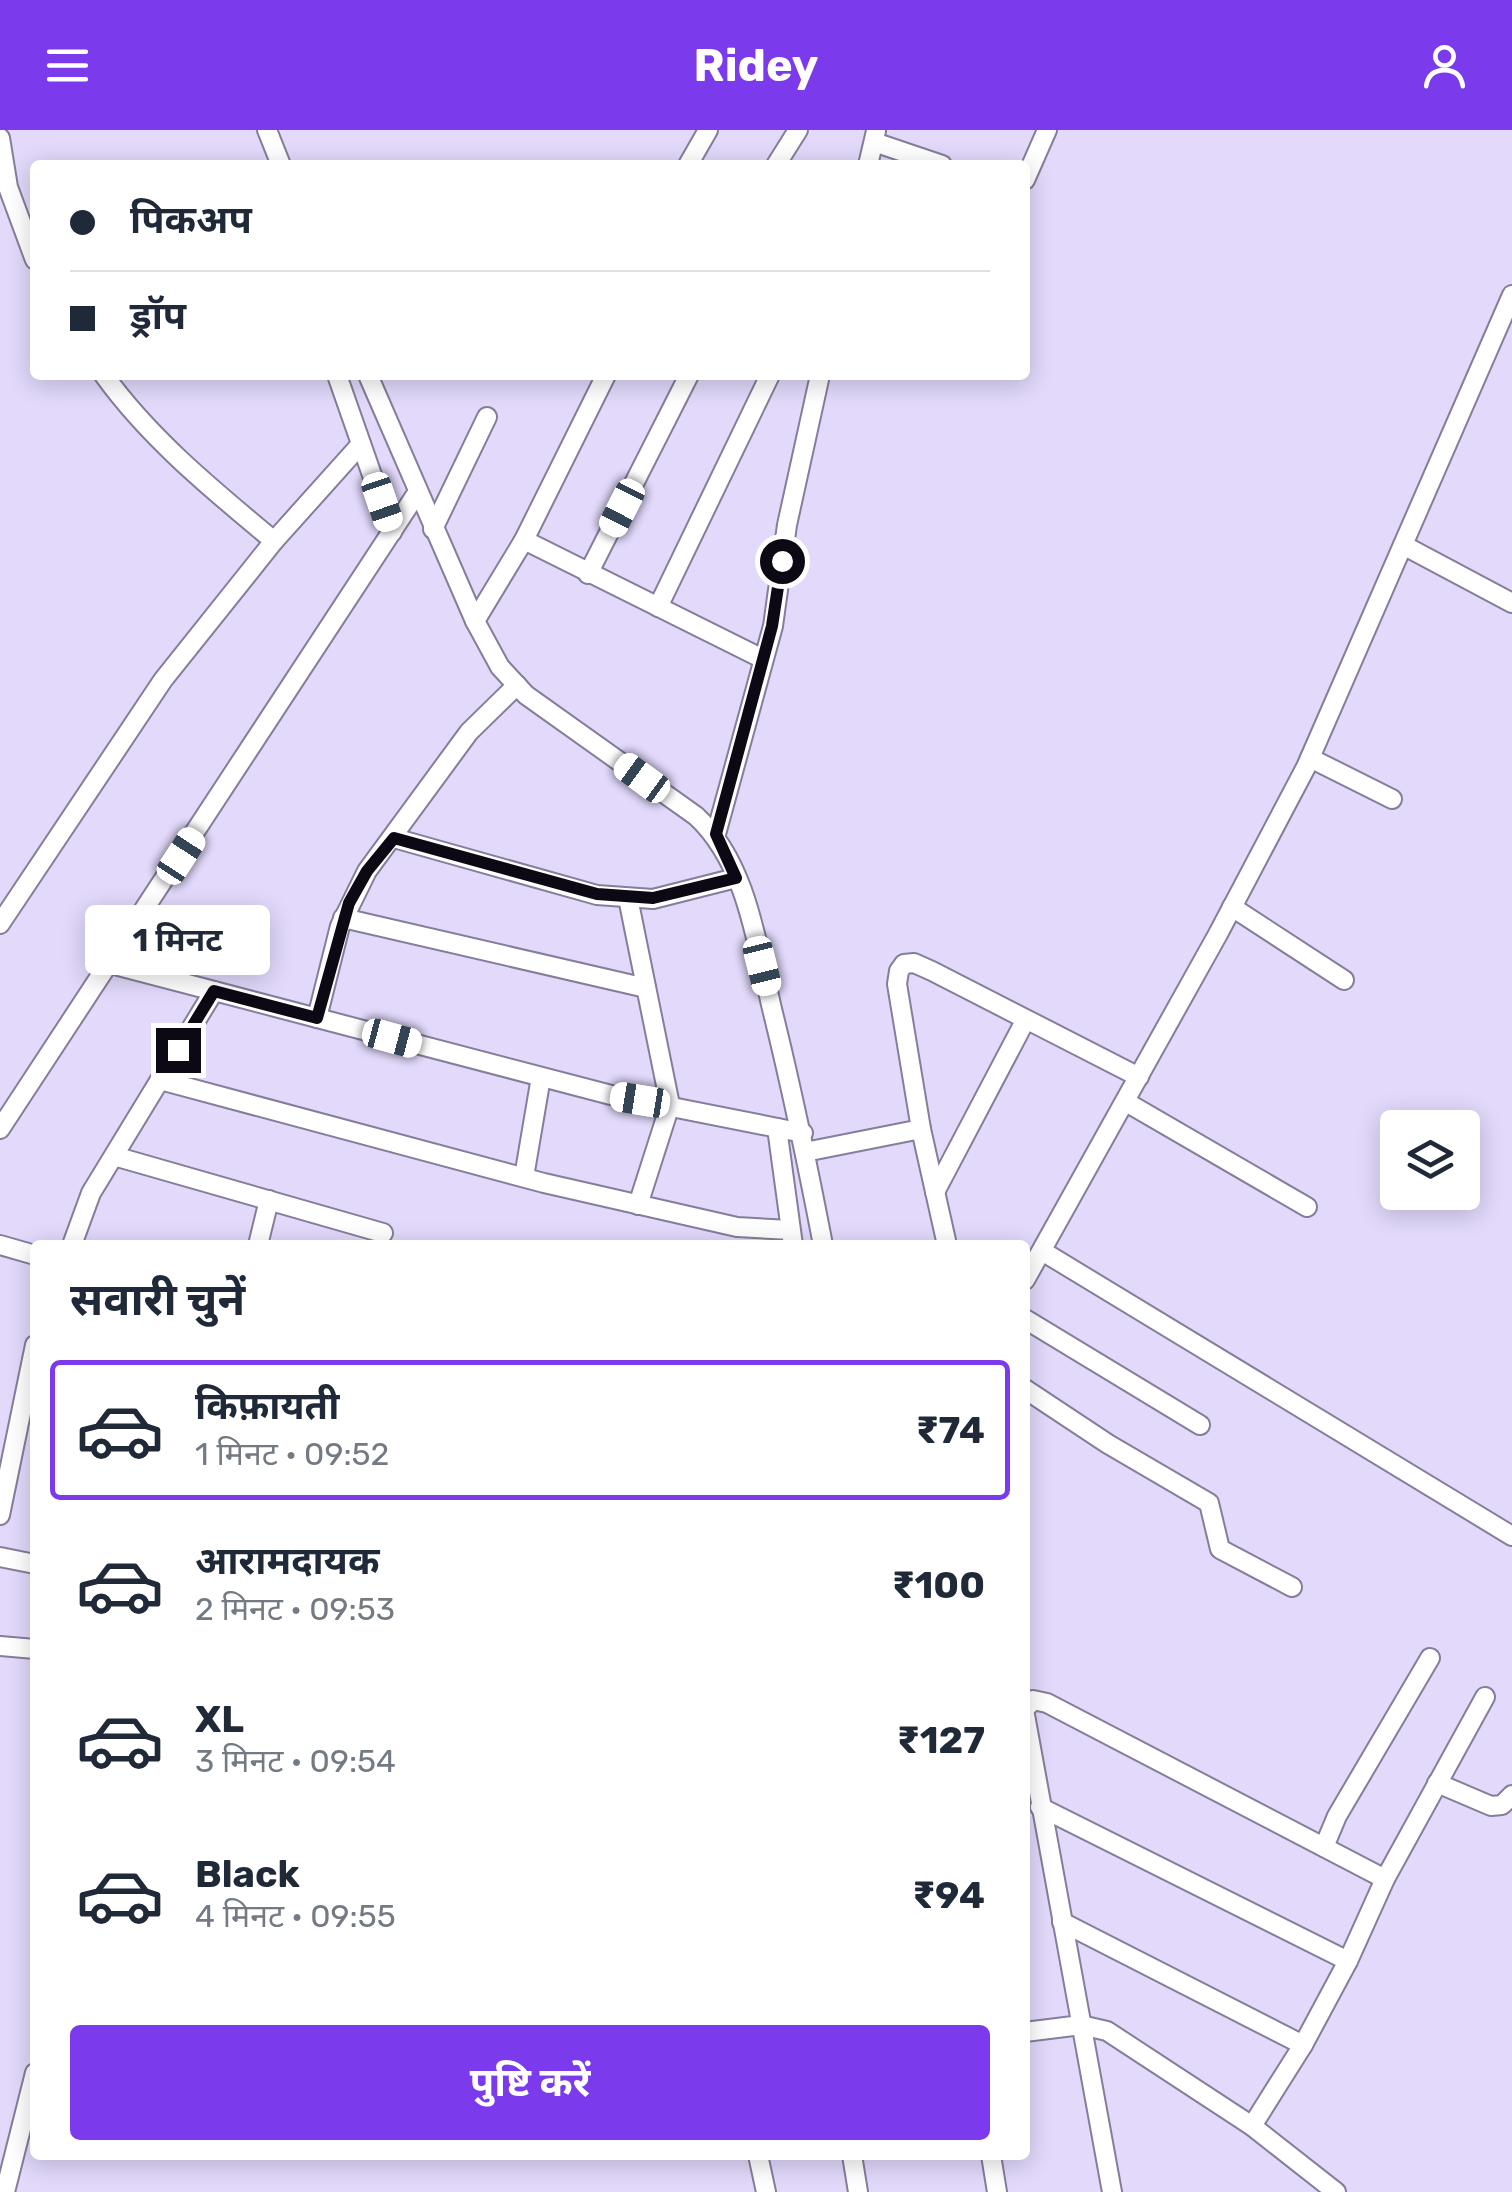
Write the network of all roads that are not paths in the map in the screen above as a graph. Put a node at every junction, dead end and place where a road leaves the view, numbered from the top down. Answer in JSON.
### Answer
{"nodes":[{"id":1,"x":266,"y":130,"type":"edge"},
{"id":2,"x":708,"y":130,"type":"edge"},
{"id":3,"x":798,"y":130,"type":"edge"},
{"id":4,"x":1047,"y":130,"type":"edge"},
{"id":5,"x":875,"y":136,"type":"edge"},
{"id":6,"x":0,"y":138,"type":"edge"},
{"id":7,"x":279,"y":160,"type":"edge"},
{"id":8,"x":691,"y":160,"type":"edge"},
{"id":9,"x":779,"y":160,"type":"edge"},
{"id":10,"x":930,"y":160,"type":"edge"},
{"id":11,"x":1030,"y":169,"type":"edge"},
{"id":12,"x":30,"y":246,"type":"edge"},
{"id":13,"x":1512,"y":295,"type":"edge"},
{"id":14,"x":108,"y":380,"type":"edge"},
{"id":15,"x":339,"y":380,"type":"edge"},
{"id":16,"x":375,"y":380,"type":"edge"},
{"id":17,"x":604,"y":380,"type":"edge"},
{"id":18,"x":686,"y":380,"type":"edge"},
{"id":19,"x":768,"y":380,"type":"edge"},
{"id":20,"x":819,"y":380,"type":"edge"},
{"id":21,"x":486,"y":417,"type":"dead end"},
{"id":22,"x":361,"y":444,"type":"junction"},
{"id":23,"x":418,"y":493,"type":"junction"},
{"id":24,"x":433,"y":528,"type":"junction"},
{"id":25,"x":392,"y":532,"type":"junction"},
{"id":26,"x":524,"y":540,"type":"junction"},
{"id":27,"x":274,"y":542,"type":"junction"},
{"id":28,"x":1403,"y":545,"type":"junction"},
{"id":29,"x":588,"y":574,"type":"junction"},
{"id":30,"x":1512,"y":603,"type":"edge"},
{"id":31,"x":658,"y":607,"type":"junction"},
{"id":32,"x":474,"y":621,"type":"junction"},
{"id":33,"x":761,"y":658,"type":"junction"},
{"id":34,"x":517,"y":685,"type":"junction"},
{"id":35,"x":1310,"y":758,"type":"junction"},
{"id":36,"x":1392,"y":799,"type":"dead end"},
{"id":37,"x":716,"y":834,"type":"junction"},
{"id":38,"x":394,"y":838,"type":"junction"},
{"id":39,"x":736,"y":878,"type":"junction"},
{"id":40,"x":628,"y":898,"type":"junction"},
{"id":41,"x":1232,"y":908,"type":"junction"},
{"id":42,"x":343,"y":918,"type":"junction"},
{"id":43,"x":0,"y":924,"type":"edge"},
{"id":44,"x":111,"y":964,"type":"junction"},
{"id":45,"x":1344,"y":980,"type":"dead end"},
{"id":46,"x":646,"y":988,"type":"junction"},
{"id":47,"x":214,"y":991,"type":"junction"},
{"id":48,"x":317,"y":1018,"type":"junction"},
{"id":49,"x":1026,"y":1021,"type":"junction"},
{"id":50,"x":541,"y":1077,"type":"junction"},
{"id":51,"x":1139,"y":1077,"type":"junction"},
{"id":52,"x":160,"y":1080,"type":"junction"},
{"id":53,"x":1126,"y":1102,"type":"junction"},
{"id":54,"x":670,"y":1105,"type":"junction"},
{"id":55,"x":777,"y":1128,"type":"junction"},
{"id":56,"x":0,"y":1129,"type":"edge"},
{"id":57,"x":921,"y":1129,"type":"junction"},
{"id":58,"x":804,"y":1143,"type":"junction"},
{"id":59,"x":114,"y":1156,"type":"junction"},
{"id":60,"x":524,"y":1177,"type":"junction"},
{"id":61,"x":935,"y":1192,"type":"junction"},
{"id":62,"x":269,"y":1200,"type":"junction"},
{"id":63,"x":638,"y":1204,"type":"junction"},
{"id":64,"x":1307,"y":1207,"type":"dead end"},
{"id":65,"x":382,"y":1232,"type":"dead end"},
{"id":66,"x":792,"y":1238,"type":"edge"},
{"id":67,"x":73,"y":1240,"type":"edge"},
{"id":68,"x":259,"y":1240,"type":"edge"},
{"id":69,"x":822,"y":1240,"type":"edge"},
{"id":70,"x":946,"y":1240,"type":"edge"},
{"id":71,"x":0,"y":1244,"type":"edge"},
{"id":72,"x":1042,"y":1250,"type":"junction"},
{"id":73,"x":30,"y":1253,"type":"edge"},
{"id":74,"x":1030,"y":1271,"type":"edge"},
{"id":75,"x":1030,"y":1322,"type":"edge"},
{"id":76,"x":30,"y":1369,"type":"edge"},
{"id":77,"x":1030,"y":1391,"type":"edge"},
{"id":78,"x":1200,"y":1424,"type":"dead end"},
{"id":79,"x":0,"y":1515,"type":"edge"},
{"id":80,"x":1512,"y":1536,"type":"edge"},
{"id":81,"x":0,"y":1557,"type":"edge"},
{"id":82,"x":30,"y":1563,"type":"edge"},
{"id":83,"x":1292,"y":1587,"type":"dead end"},
{"id":84,"x":0,"y":1646,"type":"edge"},
{"id":85,"x":30,"y":1649,"type":"edge"},
{"id":86,"x":1430,"y":1658,"type":"dead end"},
{"id":87,"x":1485,"y":1697,"type":"dead end"},
{"id":88,"x":1030,"y":1704,"type":"edge"},
{"id":89,"x":1030,"y":1744,"type":"edge"},
{"id":90,"x":1437,"y":1783,"type":"junction"},
{"id":91,"x":1512,"y":1795,"type":"edge"},
{"id":92,"x":1040,"y":1807,"type":"junction"},
{"id":93,"x":1324,"y":1847,"type":"junction"},
{"id":94,"x":1384,"y":1879,"type":"junction"},
{"id":95,"x":1062,"y":1922,"type":"junction"},
{"id":96,"x":1348,"y":1961,"type":"junction"},
{"id":97,"x":1081,"y":2025,"type":"junction"},
{"id":98,"x":1030,"y":2031,"type":"edge"},
{"id":99,"x":1303,"y":2045,"type":"junction"},
{"id":100,"x":30,"y":2093,"type":"edge"},
{"id":101,"x":1252,"y":2126,"type":"junction"},
{"id":102,"x":759,"y":2160,"type":"edge"},
{"id":103,"x":853,"y":2160,"type":"edge"},
{"id":104,"x":992,"y":2160,"type":"edge"},
{"id":105,"x":5,"y":2192,"type":"edge"},
{"id":106,"x":766,"y":2192,"type":"edge"},
{"id":107,"x":858,"y":2192,"type":"edge"},
{"id":108,"x":997,"y":2192,"type":"edge"},
{"id":109,"x":1112,"y":2192,"type":"edge"},
{"id":110,"x":1336,"y":2192,"type":"edge"}],
"edges":[{"from":1,"to":7,"type":"street"},
{"from":2,"to":8,"type":"street"},
{"from":3,"to":9,"type":"street"},
{"from":4,"to":11,"type":"street"},
{"from":5,"to":10,"type":"street"},
{"from":6,"to":12,"type":"street"},
{"from":13,"to":28,"type":"street"},
{"from":14,"to":27,"type":"street"},
{"from":15,"to":22,"type":"street"},
{"from":16,"to":23,"type":"street"},
{"from":17,"to":26,"type":"street"},
{"from":18,"to":29,"type":"street"},
{"from":19,"to":31,"type":"street"},
{"from":20,"to":33,"type":"street"},
{"from":21,"to":24,"type":"street"},
{"from":22,"to":25,"type":"street"},
{"from":22,"to":27,"type":"street"},
{"from":23,"to":24,"type":"street"},
{"from":23,"to":25,"type":"street"},
{"from":24,"to":32,"type":"street"},
{"from":25,"to":44,"type":"street"},
{"from":26,"to":29,"type":"street"},
{"from":26,"to":32,"type":"street"},
{"from":27,"to":43,"type":"street"},
{"from":28,"to":30,"type":"street"},
{"from":28,"to":35,"type":"street"},
{"from":29,"to":31,"type":"street"},
{"from":31,"to":33,"type":"street"},
{"from":32,"to":34,"type":"street"},
{"from":33,"to":37,"type":"street"},
{"from":34,"to":37,"type":"street"},
{"from":34,"to":38,"type":"street"},
{"from":35,"to":36,"type":"street"},
{"from":35,"to":41,"type":"street"},
{"from":37,"to":39,"type":"street"},
{"from":38,"to":40,"type":"street"},
{"from":38,"to":42,"type":"street"},
{"from":39,"to":40,"type":"street"},
{"from":39,"to":58,"type":"street"},
{"from":40,"to":46,"type":"street"},
{"from":41,"to":45,"type":"street"},
{"from":41,"to":51,"type":"street"},
{"from":42,"to":46,"type":"street"},
{"from":42,"to":48,"type":"street"},
{"from":44,"to":47,"type":"street"},
{"from":44,"to":56,"type":"street"},
{"from":46,"to":54,"type":"street"},
{"from":47,"to":48,"type":"street"},
{"from":47,"to":52,"type":"street"},
{"from":48,"to":50,"type":"street"},
{"from":49,"to":51,"type":"street"},
{"from":49,"to":57,"type":"street"},
{"from":49,"to":61,"type":"street"},
{"from":50,"to":54,"type":"street"},
{"from":50,"to":60,"type":"street"},
{"from":51,"to":53,"type":"street"},
{"from":52,"to":59,"type":"street"},
{"from":52,"to":60,"type":"street"},
{"from":53,"to":64,"type":"street"},
{"from":53,"to":72,"type":"street"},
{"from":54,"to":55,"type":"street"},
{"from":54,"to":63,"type":"street"},
{"from":55,"to":58,"type":"street"},
{"from":55,"to":66,"type":"street"},
{"from":57,"to":58,"type":"street"},
{"from":57,"to":61,"type":"street"},
{"from":58,"to":69,"type":"street"},
{"from":59,"to":62,"type":"street"},
{"from":59,"to":67,"type":"street"},
{"from":60,"to":63,"type":"street"},
{"from":61,"to":70,"type":"street"},
{"from":62,"to":65,"type":"street"},
{"from":62,"to":68,"type":"street"},
{"from":63,"to":66,"type":"street"},
{"from":71,"to":73,"type":"street"},
{"from":72,"to":74,"type":"street"},
{"from":72,"to":80,"type":"street"},
{"from":75,"to":78,"type":"street"},
{"from":76,"to":79,"type":"street"},
{"from":77,"to":83,"type":"street"},
{"from":81,"to":82,"type":"street"},
{"from":84,"to":85,"type":"street"},
{"from":86,"to":93,"type":"street"},
{"from":87,"to":90,"type":"street"},
{"from":88,"to":93,"type":"street"},
{"from":89,"to":92,"type":"street"},
{"from":90,"to":91,"type":"street"},
{"from":90,"to":94,"type":"street"},
{"from":92,"to":95,"type":"street"},
{"from":92,"to":96,"type":"street"},
{"from":93,"to":94,"type":"street"},
{"from":94,"to":96,"type":"street"},
{"from":95,"to":97,"type":"street"},
{"from":95,"to":99,"type":"street"},
{"from":96,"to":99,"type":"street"},
{"from":97,"to":98,"type":"street"},
{"from":97,"to":101,"type":"street"},
{"from":97,"to":109,"type":"street"},
{"from":99,"to":101,"type":"street"},
{"from":100,"to":105,"type":"street"},
{"from":101,"to":110,"type":"street"},
{"from":102,"to":106,"type":"street"},
{"from":103,"to":107,"type":"street"},
{"from":104,"to":108,"type":"street"}]}
